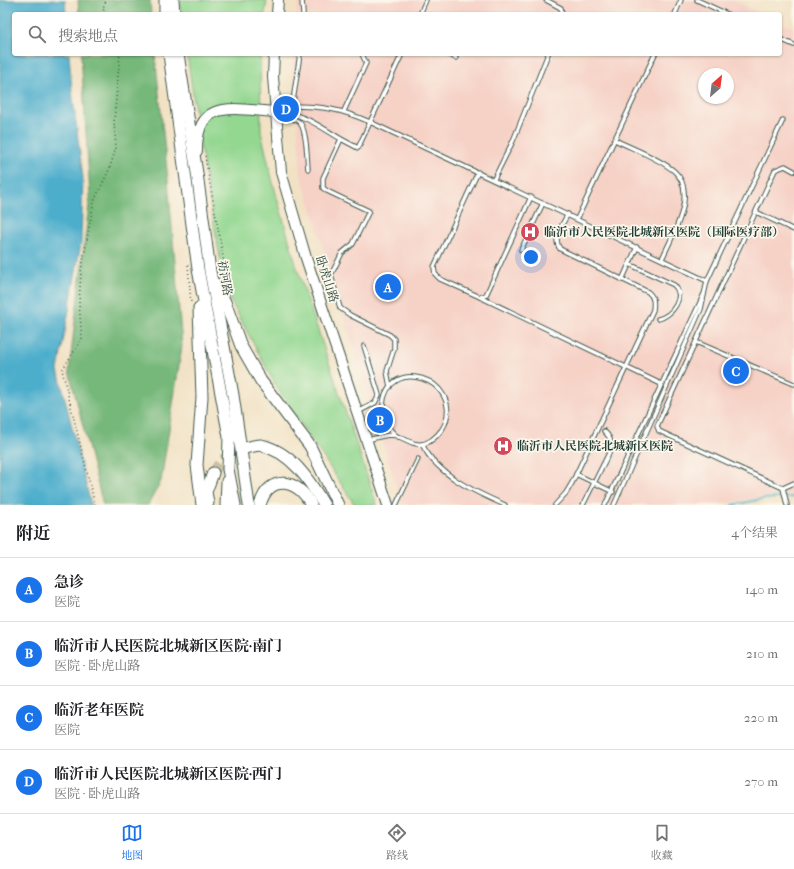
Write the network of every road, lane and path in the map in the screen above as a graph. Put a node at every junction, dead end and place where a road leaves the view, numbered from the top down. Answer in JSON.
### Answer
{"nodes":[{"id":1,"x":106,"y":0,"type":"edge"},
{"id":2,"x":164,"y":0,"type":"edge"},
{"id":3,"x":173,"y":0,"type":"edge"},
{"id":4,"x":278,"y":0,"type":"edge"},
{"id":5,"x":302,"y":0,"type":"edge"},
{"id":6,"x":426,"y":0,"type":"edge"},
{"id":7,"x":546,"y":0,"type":"edge"},
{"id":8,"x":681,"y":0,"type":"edge"},
{"id":9,"x":697,"y":0,"type":"edge"},
{"id":10,"x":554,"y":2,"type":"edge"},
{"id":11,"x":104,"y":12,"type":"edge"},
{"id":12,"x":165,"y":12,"type":"edge"},
{"id":13,"x":174,"y":12,"type":"edge"},
{"id":14,"x":277,"y":12,"type":"edge"},
{"id":15,"x":303,"y":12,"type":"edge"},
{"id":16,"x":421,"y":12,"type":"edge"},
{"id":17,"x":562,"y":12,"type":"edge"},
{"id":18,"x":675,"y":12,"type":"edge"},
{"id":19,"x":723,"y":12,"type":"edge"},
{"id":20,"x":782,"y":40,"type":"edge"},
{"id":21,"x":794,"y":45,"type":"edge"},
{"id":22,"x":120,"y":56,"type":"edge"},
{"id":23,"x":169,"y":56,"type":"edge"},
{"id":24,"x":178,"y":56,"type":"edge"},
{"id":25,"x":274,"y":56,"type":"edge"},
{"id":26,"x":300,"y":56,"type":"edge"},
{"id":27,"x":363,"y":56,"type":"edge"},
{"id":28,"x":401,"y":56,"type":"edge"},
{"id":29,"x":452,"y":56,"type":"edge"},
{"id":30,"x":547,"y":56,"type":"edge"},
{"id":31,"x":655,"y":56,"type":"edge"},
{"id":32,"x":456,"y":58,"type":"dead end"},
{"id":33,"x":290,"y":106,"type":"junction"},
{"id":34,"x":344,"y":111,"type":"junction"},
{"id":35,"x":276,"y":112,"type":"junction"},
{"id":36,"x":783,"y":120,"type":"dead end"},
{"id":37,"x":370,"y":122,"type":"junction"},
{"id":38,"x":341,"y":139,"type":"junction"},
{"id":39,"x":614,"y":140,"type":"junction"},
{"id":40,"x":203,"y":149,"type":"dead end"},
{"id":41,"x":308,"y":169,"type":"dead end"},
{"id":42,"x":794,"y":171,"type":"edge"},
{"id":43,"x":478,"y":172,"type":"junction"},
{"id":44,"x":198,"y":173,"type":"junction"},
{"id":45,"x":494,"y":179,"type":"junction"},
{"id":46,"x":531,"y":197,"type":"junction"},
{"id":47,"x":543,"y":203,"type":"junction"},
{"id":48,"x":756,"y":212,"type":"junction"},
{"id":49,"x":568,"y":214,"type":"junction"},
{"id":50,"x":577,"y":219,"type":"junction"},
{"id":51,"x":794,"y":230,"type":"edge"},
{"id":52,"x":637,"y":247,"type":"junction"},
{"id":53,"x":521,"y":250,"type":"dead end"},
{"id":54,"x":662,"y":259,"type":"junction"},
{"id":55,"x":188,"y":264,"type":"dead end"},
{"id":56,"x":629,"y":264,"type":"junction"},
{"id":57,"x":198,"y":270,"type":"junction"},
{"id":58,"x":210,"y":271,"type":"junction"},
{"id":59,"x":622,"y":280,"type":"junction"},
{"id":60,"x":707,"y":281,"type":"junction"},
{"id":61,"x":230,"y":293,"type":"dead end"},
{"id":62,"x":704,"y":293,"type":"junction"},
{"id":63,"x":480,"y":297,"type":"junction"},
{"id":64,"x":192,"y":310,"type":"dead end"},
{"id":65,"x":658,"y":319,"type":"dead end"},
{"id":66,"x":696,"y":342,"type":"junction"},
{"id":67,"x":364,"y":346,"type":"dead end"},
{"id":68,"x":627,"y":368,"type":"junction"},
{"id":69,"x":661,"y":384,"type":"junction"},
{"id":70,"x":794,"y":384,"type":"edge"},
{"id":71,"x":390,"y":387,"type":"junction"},
{"id":72,"x":357,"y":412,"type":"junction"},
{"id":73,"x":604,"y":431,"type":"dead end"},
{"id":74,"x":398,"y":436,"type":"junction"},
{"id":75,"x":367,"y":440,"type":"junction"},
{"id":76,"x":422,"y":444,"type":"junction"},
{"id":77,"x":245,"y":448,"type":"tunnel mouth"},
{"id":78,"x":418,"y":459,"type":"dead end"},
{"id":79,"x":228,"y":469,"type":"junction"},
{"id":80,"x":213,"y":473,"type":"tunnel mouth"},
{"id":81,"x":576,"y":474,"type":"junction"},
{"id":82,"x":594,"y":481,"type":"junction"},
{"id":83,"x":794,"y":483,"type":"edge"},
{"id":84,"x":783,"y":488,"type":"junction"},
{"id":85,"x":612,"y":491,"type":"junction"},
{"id":86,"x":617,"y":494,"type":"junction"},
{"id":87,"x":95,"y":505,"type":"edge"},
{"id":88,"x":202,"y":505,"type":"edge"},
{"id":89,"x":208,"y":505,"type":"edge"},
{"id":90,"x":226,"y":505,"type":"edge"},
{"id":91,"x":235,"y":505,"type":"edge"},
{"id":92,"x":249,"y":505,"type":"edge"},
{"id":93,"x":260,"y":505,"type":"edge"},
{"id":94,"x":311,"y":505,"type":"edge"},
{"id":95,"x":324,"y":505,"type":"edge"},
{"id":96,"x":338,"y":505,"type":"edge"},
{"id":97,"x":388,"y":505,"type":"edge"},
{"id":98,"x":396,"y":505,"type":"edge"},
{"id":99,"x":505,"y":505,"type":"edge"},
{"id":100,"x":555,"y":505,"type":"edge"},
{"id":101,"x":583,"y":505,"type":"edge"},
{"id":102,"x":606,"y":505,"type":"edge"},
{"id":103,"x":614,"y":505,"type":"edge"},
{"id":104,"x":787,"y":505,"type":"edge"}],
"edges":[{"from":1,"to":11,"type":"path"},
{"from":2,"to":12,"type":"main road"},
{"from":3,"to":13,"type":"main road"},
{"from":4,"to":14,"type":"street"},
{"from":5,"to":15,"type":"lane"},
{"from":6,"to":16,"type":"lane"},
{"from":7,"to":10,"type":"lane"},
{"from":8,"to":18,"type":"lane"},
{"from":9,"to":19,"type":"lane"},
{"from":10,"to":17,"type":"lane"},
{"from":20,"to":21,"type":"lane"},
{"from":22,"to":87,"type":"path"},
{"from":23,"to":57,"type":"main road","name":"祊河路"},
{"from":24,"to":44,"type":"main road","name":"祊河路"},
{"from":25,"to":35,"type":"street","name":"卧虎山路"},
{"from":26,"to":33,"type":"lane"},
{"from":27,"to":34,"type":"lane"},
{"from":28,"to":37,"type":"lane"},
{"from":29,"to":32,"type":"lane"},
{"from":30,"to":45,"type":"lane"},
{"from":31,"to":39,"type":"lane"},
{"from":33,"to":34,"type":"lane"},
{"from":33,"to":35,"type":"lane"},
{"from":34,"to":37,"type":"lane"},
{"from":35,"to":38,"type":"lane"},
{"from":35,"to":41,"type":"lane"},
{"from":35,"to":44,"type":"street"},
{"from":35,"to":72,"type":"street","name":"卧虎山路"},
{"from":36,"to":60,"type":"lane"},
{"from":37,"to":38,"type":"lane"},
{"from":37,"to":43,"type":"lane"},
{"from":38,"to":71,"type":"lane"},
{"from":39,"to":50,"type":"lane"},
{"from":39,"to":54,"type":"lane"},
{"from":40,"to":61,"type":"path"},
{"from":42,"to":48,"type":"lane"},
{"from":43,"to":45,"type":"lane"},
{"from":43,"to":63,"type":"lane"},
{"from":44,"to":58,"type":"main road","name":"祊河路"},
{"from":45,"to":46,"type":"lane"},
{"from":46,"to":47,"type":"lane"},
{"from":46,"to":63,"type":"lane"},
{"from":47,"to":49,"type":"lane"},
{"from":47,"to":53,"type":"lane"},
{"from":48,"to":51,"type":"lane"},
{"from":48,"to":66,"type":"lane"},
{"from":49,"to":50,"type":"lane"},
{"from":49,"to":59,"type":"lane"},
{"from":50,"to":52,"type":"lane"},
{"from":52,"to":54,"type":"lane"},
{"from":52,"to":56,"type":"lane"},
{"from":54,"to":60,"type":"lane"},
{"from":55,"to":64,"type":"path"},
{"from":56,"to":59,"type":"lane"},
{"from":56,"to":65,"type":"lane"},
{"from":57,"to":79,"type":"main road","name":"祊河路"},
{"from":57,"to":88,"type":"main road"},
{"from":58,"to":92,"type":"main road","name":"祊河路"},
{"from":58,"to":96,"type":"main road"},
{"from":59,"to":68,"type":"lane"},
{"from":60,"to":62,"type":"lane"},
{"from":62,"to":69,"type":"lane"},
{"from":62,"to":86,"type":"lane"},
{"from":63,"to":68,"type":"lane"},
{"from":66,"to":70,"type":"lane"},
{"from":66,"to":84,"type":"lane"},
{"from":67,"to":72,"type":"lane"},
{"from":68,"to":69,"type":"lane"},
{"from":68,"to":81,"type":"lane"},
{"from":69,"to":85,"type":"lane"},
{"from":71,"to":74,"type":"lane"},
{"from":71,"to":76,"type":"lane"},
{"from":72,"to":75,"type":"street","name":"卧虎山路"},
{"from":73,"to":82,"type":"lane"},
{"from":74,"to":75,"type":"lane"},
{"from":74,"to":76,"type":"lane"},
{"from":75,"to":97,"type":"street","name":"卧虎山路"},
{"from":76,"to":99,"type":"lane"},
{"from":77,"to":95,"type":"main road"},
{"from":78,"to":98,"type":"lane"},
{"from":79,"to":90,"type":"main road"},
{"from":79,"to":91,"type":"main road","name":"祊河路"},
{"from":80,"to":89,"type":"main road"},
{"from":81,"to":82,"type":"lane"},
{"from":81,"to":100,"type":"lane"},
{"from":82,"to":85,"type":"lane"},
{"from":82,"to":101,"type":"lane"},
{"from":83,"to":84,"type":"lane"},
{"from":84,"to":104,"type":"lane"},
{"from":85,"to":86,"type":"lane"},
{"from":85,"to":102,"type":"lane"},
{"from":86,"to":103,"type":"lane"},
{"from":93,"to":94,"type":"main road"}]}
